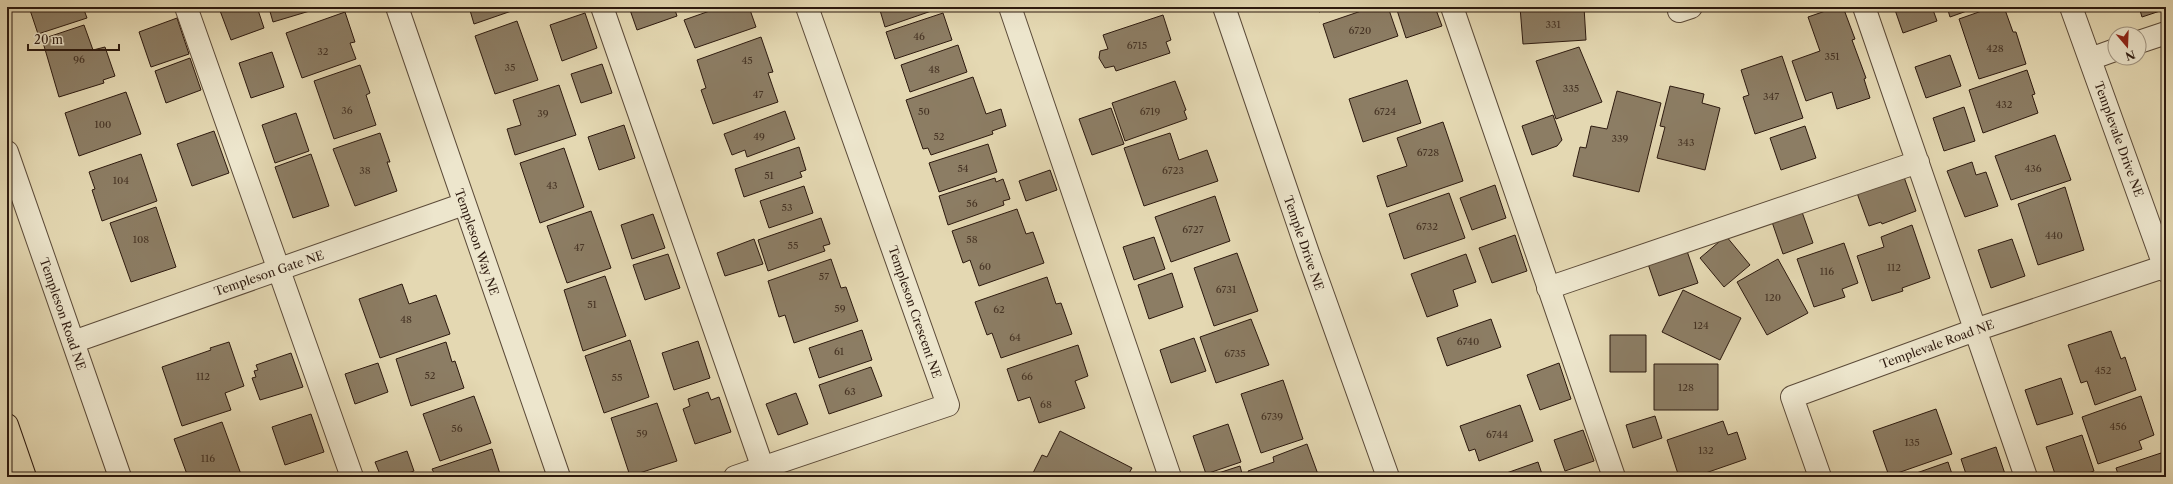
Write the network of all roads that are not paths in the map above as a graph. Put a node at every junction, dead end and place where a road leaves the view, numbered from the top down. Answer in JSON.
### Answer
{"nodes":[{"id":1,"x":186,"y":7,"type":"edge"},
{"id":2,"x":397,"y":7,"type":"edge"},
{"id":3,"x":602,"y":7,"type":"edge"},
{"id":4,"x":807,"y":7,"type":"edge"},
{"id":5,"x":1010,"y":7,"type":"edge"},
{"id":6,"x":1224,"y":7,"type":"edge"},
{"id":7,"x":1452,"y":7,"type":"edge"},
{"id":8,"x":1864,"y":7,"type":"edge"},
{"id":9,"x":2071,"y":7,"type":"edge"},
{"id":10,"x":2166,"y":33,"type":"edge"},
{"id":11,"x":2147,"y":39,"type":"edge"},
{"id":12,"x":2107,"y":53,"type":"edge"},
{"id":13,"x":2090,"y":59,"type":"junction"},
{"id":14,"x":7,"y":152,"type":"edge"},
{"id":15,"x":1918,"y":162,"type":"junction"},
{"id":16,"x":464,"y":204,"type":"junction"},
{"id":17,"x":2166,"y":268,"type":"edge"},
{"id":18,"x":278,"y":270,"type":"junction"},
{"id":19,"x":1548,"y":288,"type":"junction"},
{"id":20,"x":1975,"y":330,"type":"junction"},
{"id":21,"x":73,"y":342,"type":"junction"},
{"id":22,"x":7,"y":425,"type":"edge"},
{"id":23,"x":764,"y":472,"type":"edge"},
{"id":24,"x":25,"y":477,"type":"edge"},
{"id":25,"x":120,"y":477,"type":"edge"},
{"id":26,"x":352,"y":477,"type":"edge"},
{"id":27,"x":559,"y":477,"type":"edge"},
{"id":28,"x":735,"y":477,"type":"edge"},
{"id":29,"x":1170,"y":477,"type":"edge"},
{"id":30,"x":1388,"y":477,"type":"edge"},
{"id":31,"x":1614,"y":477,"type":"edge"},
{"id":32,"x":1820,"y":477,"type":"edge"},
{"id":33,"x":2026,"y":477,"type":"edge"}],
"edges":[{"from":1,"to":18,"type":"street"},
{"from":2,"to":16,"type":"street","name":"Templeson Way NE"},
{"from":3,"to":23,"type":"street"},
{"from":4,"to":23,"type":"street","name":"Templeson Crescent NE"},
{"from":5,"to":29,"type":"street"},
{"from":6,"to":30,"type":"street","name":"Temple Drive NE"},
{"from":7,"to":19,"type":"street"},
{"from":8,"to":15,"type":"street"},
{"from":9,"to":13,"type":"street","name":"Templevale Drive NE"},
{"from":10,"to":11,"type":"street"},
{"from":12,"to":13,"type":"street"},
{"from":13,"to":17,"type":"street","name":"Templevale Drive NE"},
{"from":14,"to":21,"type":"street","name":"Templeson Road NE"},
{"from":15,"to":19,"type":"street"},
{"from":15,"to":20,"type":"street"},
{"from":16,"to":18,"type":"street","name":"Templeson Gate NE"},
{"from":16,"to":27,"type":"street","name":"Templeson Way NE"},
{"from":17,"to":20,"type":"street","name":"Templevale Road NE"},
{"from":18,"to":21,"type":"street","name":"Templeson Gate NE"},
{"from":18,"to":26,"type":"street"},
{"from":19,"to":31,"type":"street"},
{"from":20,"to":32,"type":"street","name":"Templevale Road NE"},
{"from":20,"to":33,"type":"street"},
{"from":21,"to":25,"type":"street","name":"Templeson Road NE"},
{"from":22,"to":24,"type":"main road"},
{"from":23,"to":28,"type":"street","name":"Templeson Crescent NE"}]}
